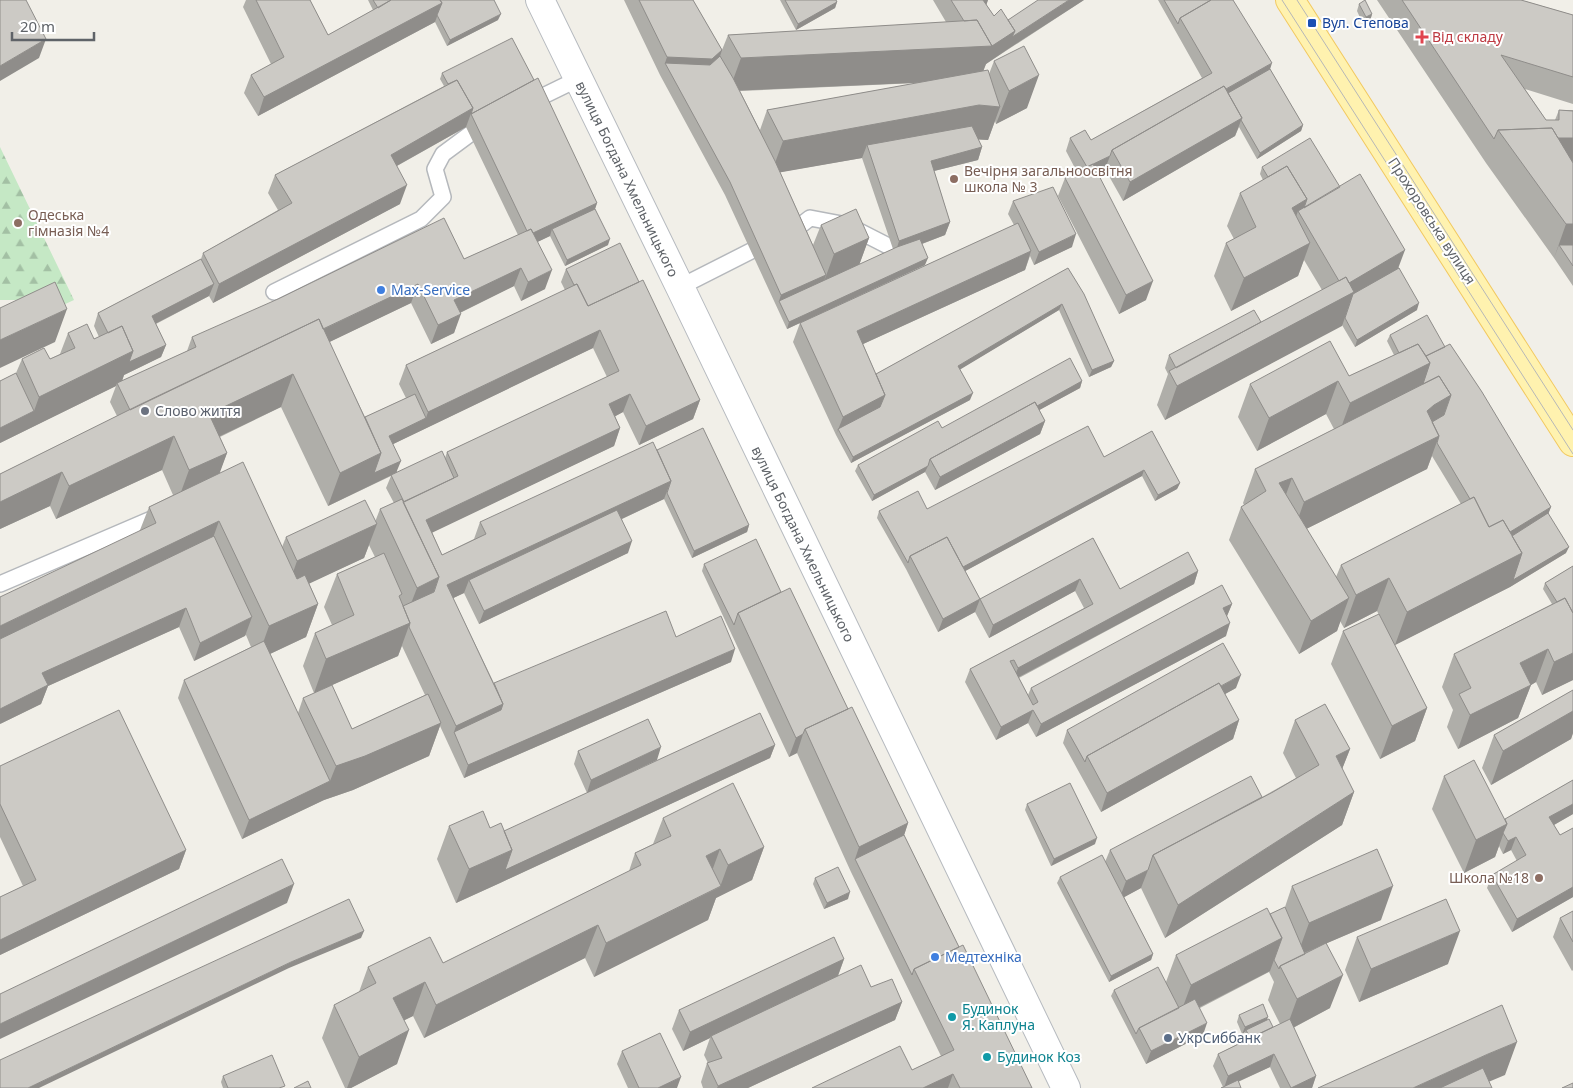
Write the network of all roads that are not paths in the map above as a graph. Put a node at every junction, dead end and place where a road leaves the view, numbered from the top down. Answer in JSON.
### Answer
{"nodes":[{"id":1,"x":540,"y":0,"type":"edge"},
{"id":2,"x":1290,"y":0,"type":"edge"},
{"id":3,"x":578,"y":79,"type":"junction"},
{"id":4,"x":537,"y":99,"type":"edge"},
{"id":5,"x":470,"y":134,"type":"dead end"},
{"id":6,"x":796,"y":229,"type":"edge"},
{"id":7,"x":930,"y":235,"type":"edge"},
{"id":8,"x":751,"y":251,"type":"dead end"},
{"id":9,"x":680,"y":287,"type":"junction"},
{"id":10,"x":274,"y":292,"type":"dead end"},
{"id":11,"x":1573,"y":442,"type":"edge"},
{"id":12,"x":177,"y":508,"type":"edge"},
{"id":13,"x":0,"y":584,"type":"edge"},
{"id":14,"x":1066,"y":1088,"type":"edge"}],
"edges":[{"from":1,"to":3,"type":"main road","name":"вулиця Богдана Хмельницького"},
{"from":2,"to":11,"type":"main road","name":"Прохоровська вулиця"},
{"from":3,"to":4,"type":"lane"},
{"from":3,"to":9,"type":"main road","name":"вулиця Богдана Хмельницького"},
{"from":5,"to":10,"type":"lane"},
{"from":6,"to":7,"type":"lane"},
{"from":8,"to":9,"type":"lane"},
{"from":9,"to":14,"type":"main road","name":"вулиця Богдана Хмельницького"},
{"from":12,"to":13,"type":"lane"}]}
